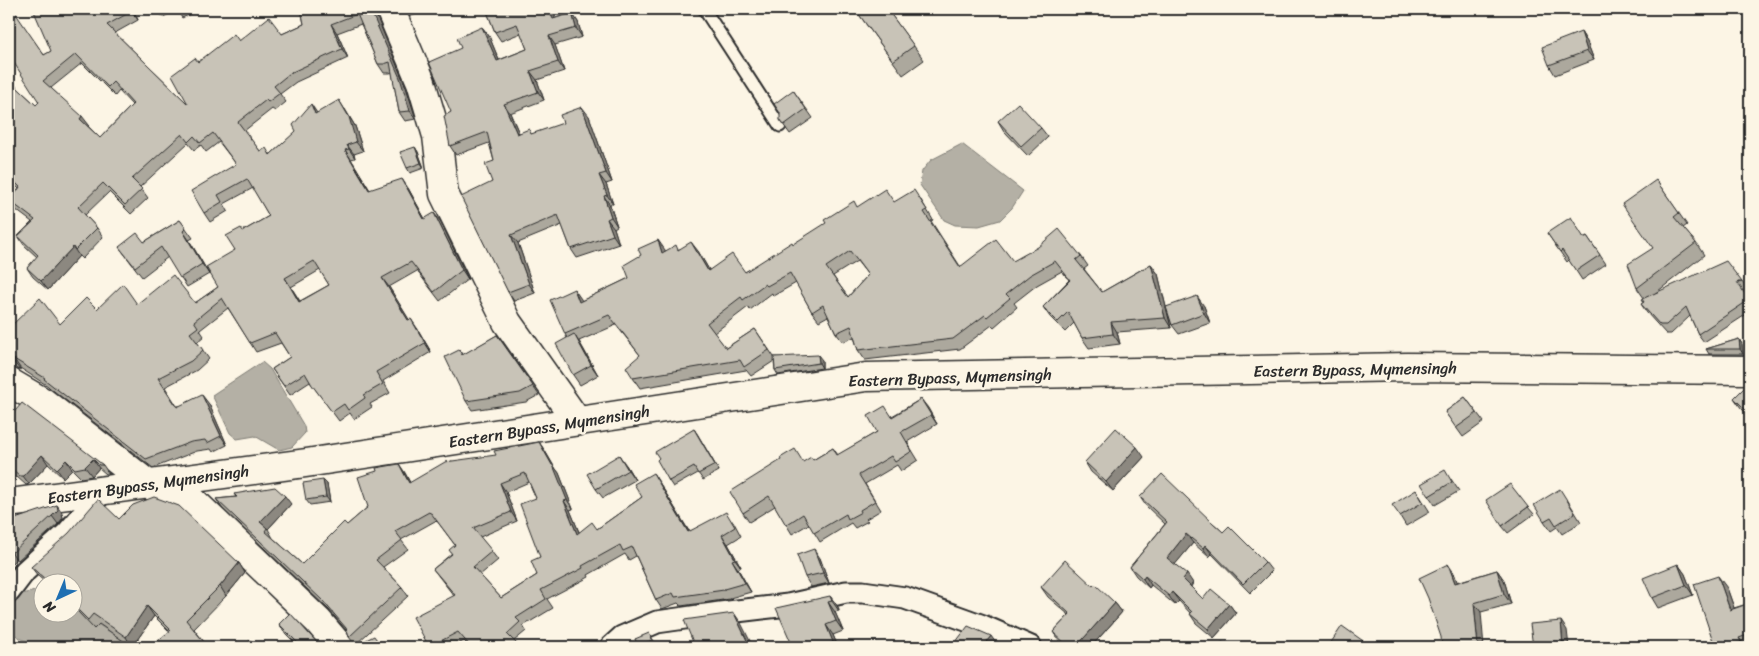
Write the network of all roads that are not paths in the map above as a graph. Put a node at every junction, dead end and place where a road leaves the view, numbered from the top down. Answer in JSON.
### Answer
{"nodes":[{"id":1,"x":390,"y":9,"type":"edge"},
{"id":2,"x":704,"y":9,"type":"edge"},
{"id":3,"x":780,"y":126,"type":"edge"},
{"id":4,"x":1750,"y":370,"type":"edge"},
{"id":5,"x":9,"y":382,"type":"edge"},
{"id":6,"x":577,"y":421,"type":"junction"},
{"id":7,"x":149,"y":485,"type":"junction"},
{"id":8,"x":103,"y":491,"type":"junction"},
{"id":9,"x":9,"y":503,"type":"edge"},
{"id":10,"x":9,"y":592,"type":"edge"},
{"id":11,"x":340,"y":647,"type":"edge"},
{"id":12,"x":611,"y":647,"type":"edge"},
{"id":13,"x":1030,"y":647,"type":"edge"}],
"edges":[{"from":1,"to":6,"type":"main road"},
{"from":2,"to":3,"type":"lane"},
{"from":4,"to":6,"type":"main road","name":"Eastern Bypass, Mymensingh"},
{"from":5,"to":7,"type":"main road"},
{"from":6,"to":7,"type":"main road","name":"Eastern Bypass, Mymensingh"},
{"from":7,"to":8,"type":"main road","name":"Eastern Bypass, Mymensingh"},
{"from":7,"to":11,"type":"main road"},
{"from":8,"to":9,"type":"main road","name":"Eastern Bypass, Mymensingh"},
{"from":8,"to":10,"type":"street"},
{"from":12,"to":13,"type":"street"}]}
